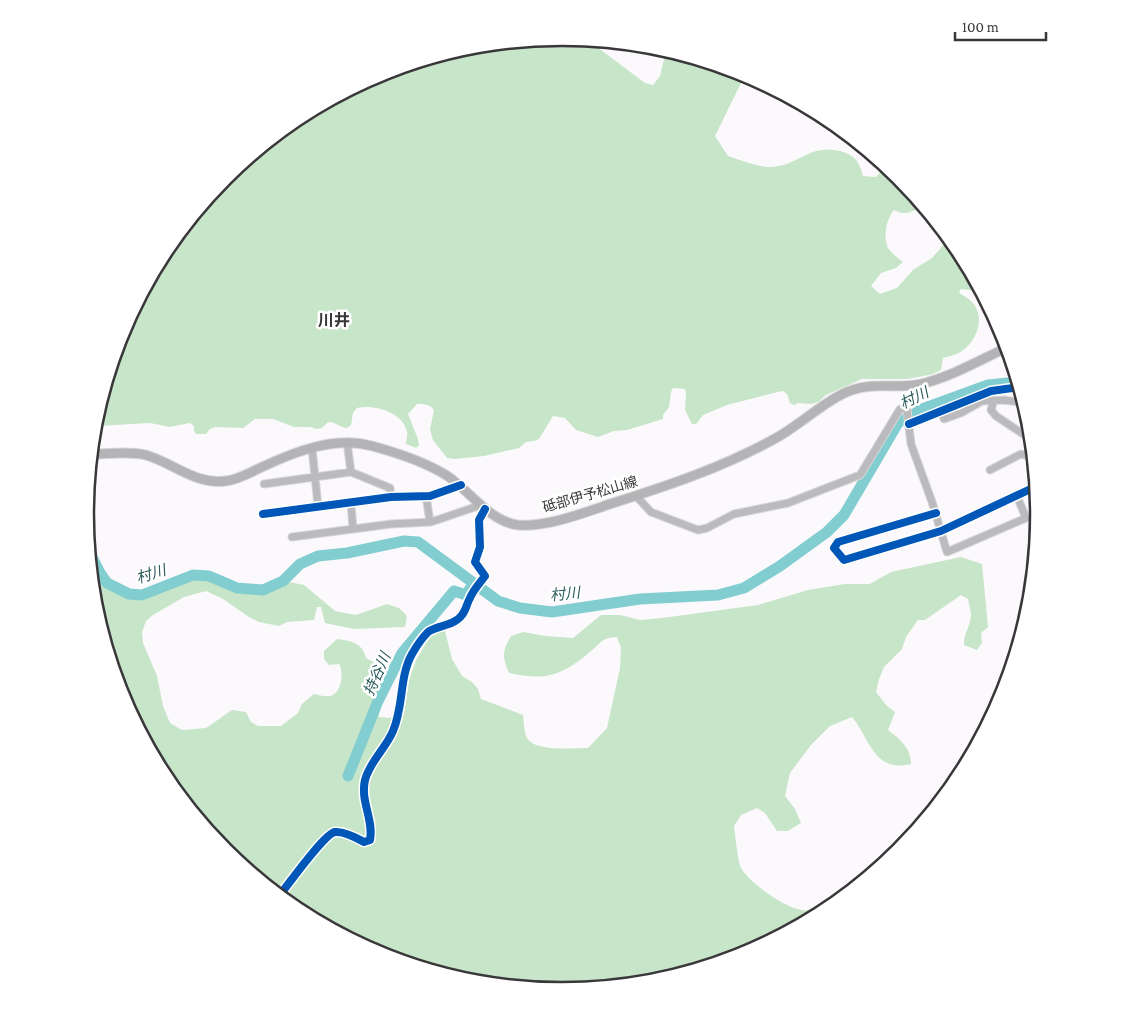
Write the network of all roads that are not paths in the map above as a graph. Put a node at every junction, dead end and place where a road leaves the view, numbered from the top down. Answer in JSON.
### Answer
{"nodes":[{"id":1,"x":1001,"y":350,"type":"edge"},
{"id":2,"x":920,"y":384,"type":"junction"},
{"id":3,"x":1013,"y":388,"type":"edge"},
{"id":4,"x":994,"y":400,"type":"junction"},
{"id":5,"x":1017,"y":402,"type":"edge"},
{"id":6,"x":907,"y":409,"type":"junction"},
{"id":7,"x":941,"y":411,"type":"junction"},
{"id":8,"x":909,"y":423,"type":"junction"},
{"id":9,"x":1024,"y":435,"type":"edge"},
{"id":10,"x":347,"y":442,"type":"junction"},
{"id":11,"x":312,"y":448,"type":"junction"},
{"id":12,"x":98,"y":454,"type":"edge"},
{"id":13,"x":1027,"y":454,"type":"edge"},
{"id":14,"x":990,"y":470,"type":"dead end"},
{"id":15,"x":350,"y":472,"type":"junction"},
{"id":16,"x":315,"y":478,"type":"junction"},
{"id":17,"x":264,"y":484,"type":"dead end"},
{"id":18,"x":461,"y":485,"type":"junction"},
{"id":19,"x":1030,"y":489,"type":"edge"},
{"id":20,"x":426,"y":496,"type":"junction"},
{"id":21,"x":636,"y":496,"type":"junction"},
{"id":22,"x":1017,"y":496,"type":"junction"},
{"id":23,"x":391,"y":497,"type":"junction"},
{"id":24,"x":350,"y":503,"type":"junction"},
{"id":25,"x":318,"y":506,"type":"junction"},
{"id":26,"x":483,"y":507,"type":"junction"},
{"id":27,"x":936,"y":513,"type":"junction"},
{"id":28,"x":263,"y":514,"type":"dead end"},
{"id":29,"x":430,"y":522,"type":"junction"},
{"id":30,"x":353,"y":529,"type":"junction"},
{"id":31,"x":941,"y":531,"type":"junction"},
{"id":32,"x":292,"y":537,"type":"dead end"},
{"id":33,"x":283,"y":890,"type":"edge"}],
"edges":[{"from":1,"to":2,"type":"main road","name":"砥部伊予松山線"},
{"from":2,"to":6,"type":"street"},
{"from":2,"to":21,"type":"main road","name":"砥部伊予松山線"},
{"from":3,"to":7,"type":"street"},
{"from":4,"to":5,"type":"street"},
{"from":4,"to":7,"type":"street"},
{"from":4,"to":9,"type":"street"},
{"from":6,"to":8,"type":"street"},
{"from":6,"to":21,"type":"street"},
{"from":7,"to":8,"type":"street"},
{"from":8,"to":27,"type":"street"},
{"from":10,"to":11,"type":"main road","name":"砥部伊予松山線"},
{"from":10,"to":15,"type":"street"},
{"from":10,"to":18,"type":"main road","name":"砥部伊予松山線"},
{"from":11,"to":12,"type":"main road","name":"砥部伊予松山線"},
{"from":11,"to":16,"type":"street"},
{"from":13,"to":14,"type":"street"},
{"from":15,"to":16,"type":"street"},
{"from":15,"to":23,"type":"street"},
{"from":16,"to":17,"type":"street"},
{"from":16,"to":25,"type":"street"},
{"from":18,"to":20,"type":"street"},
{"from":18,"to":26,"type":"main road","name":"砥部伊予松山線"},
{"from":19,"to":22,"type":"street"},
{"from":20,"to":23,"type":"street"},
{"from":20,"to":29,"type":"street"},
{"from":21,"to":26,"type":"main road","name":"砥部伊予松山線"},
{"from":22,"to":31,"type":"street"},
{"from":22,"to":31,"type":"street"},
{"from":23,"to":24,"type":"street"},
{"from":24,"to":25,"type":"street"},
{"from":24,"to":30,"type":"street"},
{"from":25,"to":28,"type":"street"},
{"from":26,"to":29,"type":"street"},
{"from":26,"to":33,"type":"street"},
{"from":27,"to":31,"type":"street"},
{"from":27,"to":31,"type":"street"},
{"from":29,"to":30,"type":"street"},
{"from":30,"to":32,"type":"street"}]}
